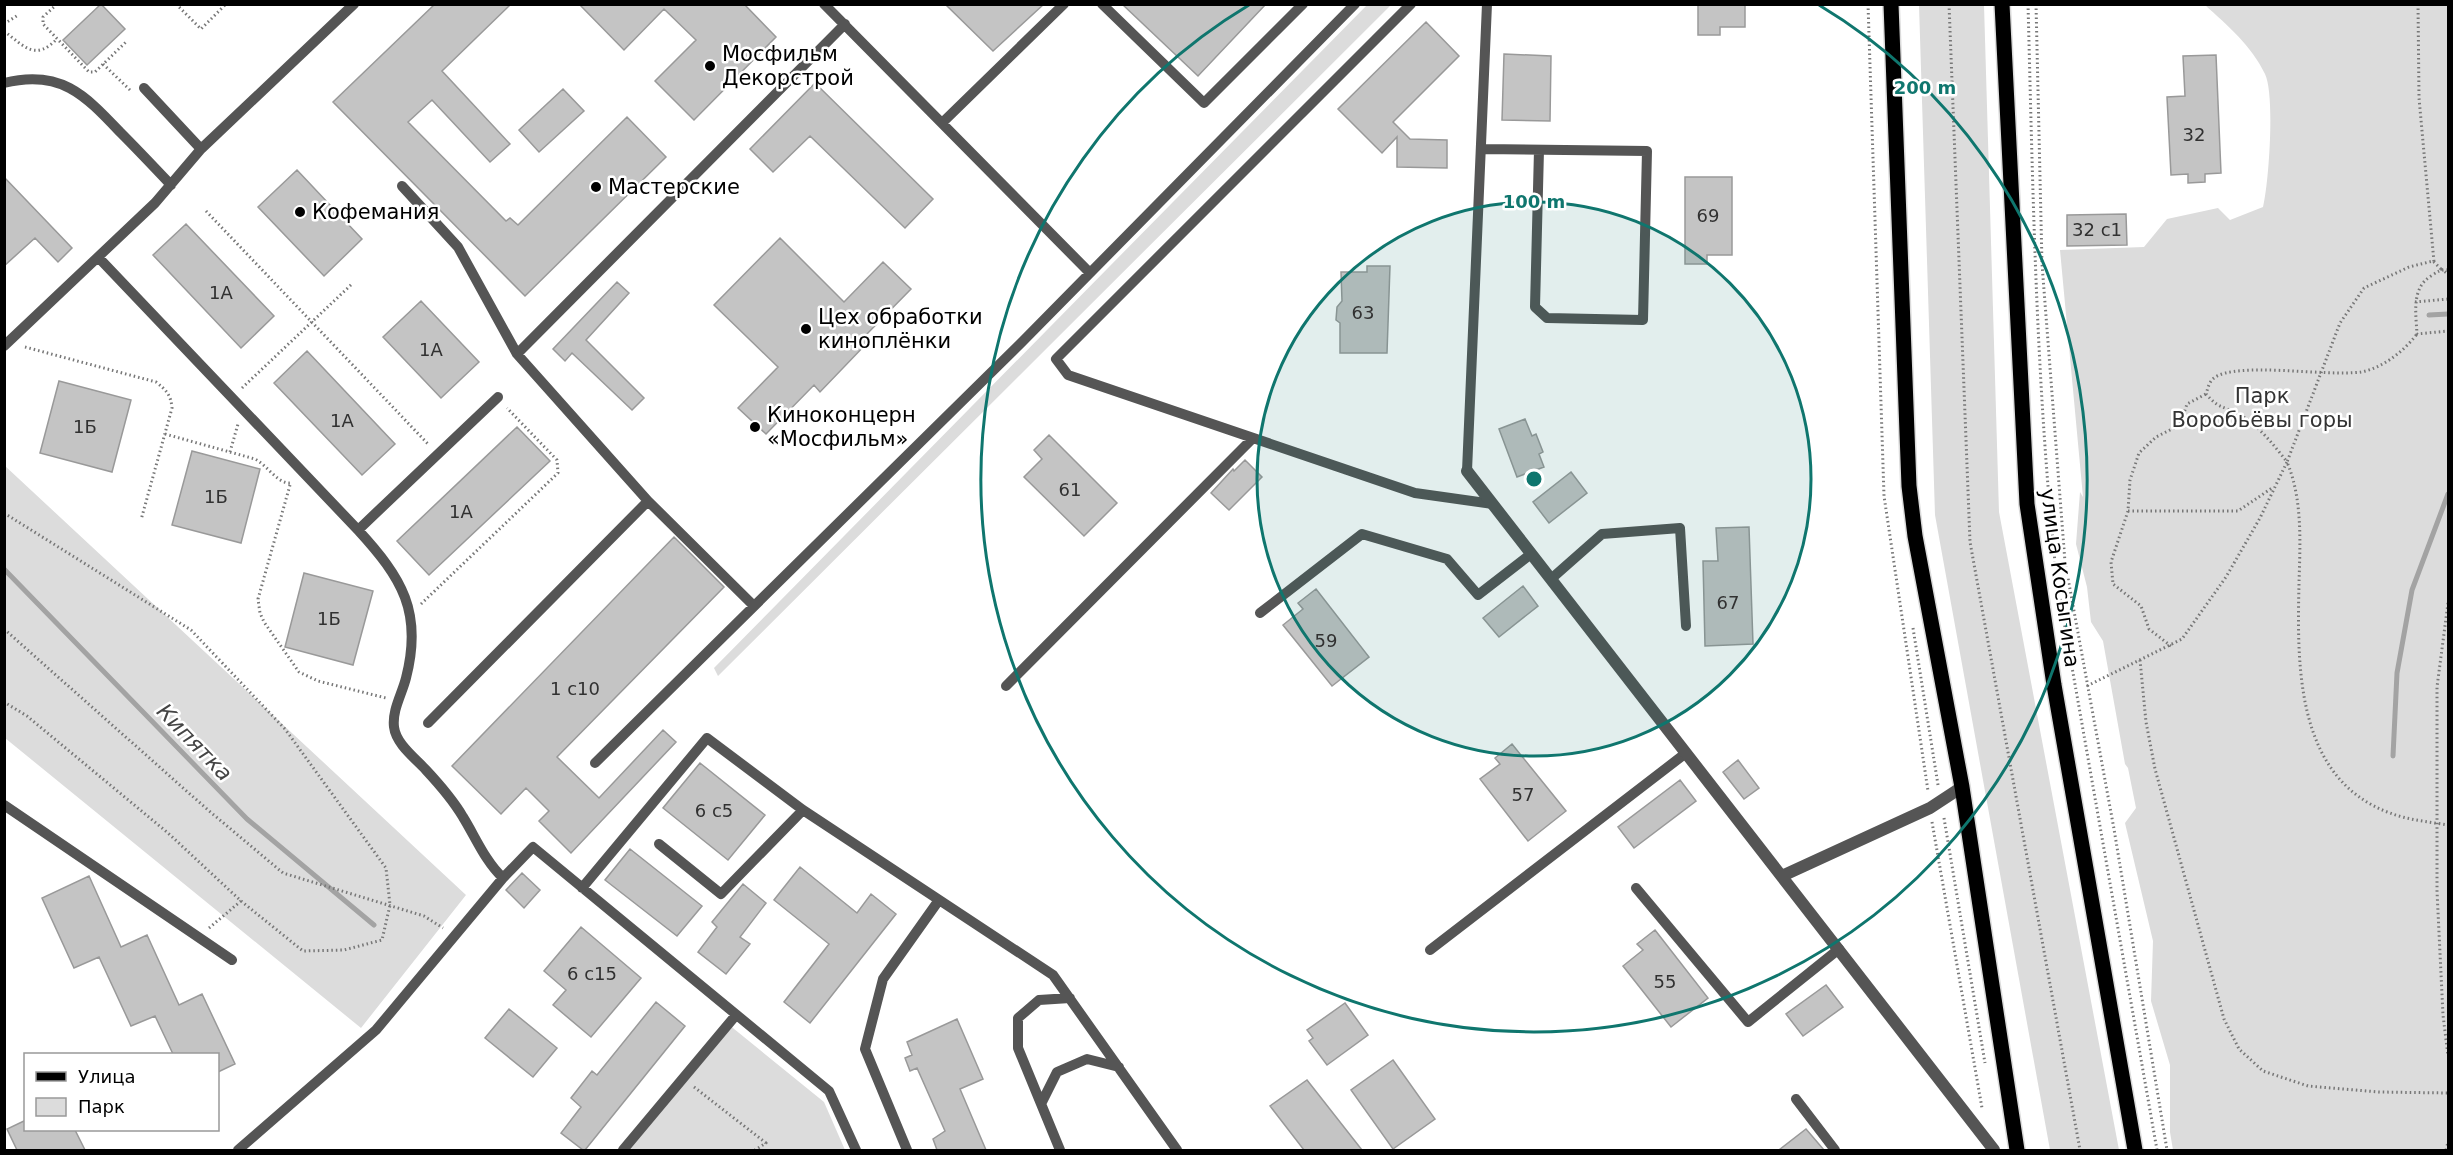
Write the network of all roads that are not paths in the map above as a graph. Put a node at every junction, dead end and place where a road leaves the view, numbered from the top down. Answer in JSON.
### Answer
{"nodes":[{"id":1,"x":354,"y":4,"type":"edge"},
{"id":2,"x":824,"y":4,"type":"edge"},
{"id":3,"x":1065,"y":4,"type":"edge"},
{"id":4,"x":1102,"y":4,"type":"edge"},
{"id":5,"x":1303,"y":4,"type":"edge"},
{"id":6,"x":1355,"y":4,"type":"edge"},
{"id":7,"x":1411,"y":4,"type":"edge"},
{"id":8,"x":1487,"y":4,"type":"edge"},
{"id":9,"x":1891,"y":4,"type":"edge"},
{"id":10,"x":2002,"y":4,"type":"edge"},
{"id":11,"x":845,"y":24,"type":"junction"},
{"id":12,"x":4,"y":83,"type":"edge"},
{"id":13,"x":144,"y":88,"type":"road end"},
{"id":14,"x":942,"y":123,"type":"junction"},
{"id":15,"x":201,"y":149,"type":"junction"},
{"id":16,"x":1481,"y":149,"type":"junction"},
{"id":17,"x":1539,"y":150,"type":"junction"},
{"id":18,"x":171,"y":185,"type":"junction"},
{"id":19,"x":402,"y":186,"type":"dead end"},
{"id":20,"x":98,"y":257,"type":"junction"},
{"id":21,"x":1090,"y":273,"type":"junction"},
{"id":22,"x":7,"y":344,"type":"edge"},
{"id":23,"x":517,"y":354,"type":"junction"},
{"id":24,"x":498,"y":398,"type":"road end"},
{"id":25,"x":1253,"y":438,"type":"junction"},
{"id":26,"x":1467,"y":471,"type":"joint"},
{"id":27,"x":648,"y":501,"type":"junction"},
{"id":28,"x":1493,"y":504,"type":"junction"},
{"id":29,"x":358,"y":530,"type":"junction"},
{"id":30,"x":1532,"y":554,"type":"junction"},
{"id":31,"x":1551,"y":579,"type":"junction"},
{"id":32,"x":754,"y":606,"type":"junction"},
{"id":33,"x":1260,"y":613,"type":"dead end"},
{"id":34,"x":1686,"y":626,"type":"dead end"},
{"id":35,"x":1006,"y":686,"type":"dead end"},
{"id":36,"x":428,"y":723,"type":"dead end"},
{"id":37,"x":1686,"y":753,"type":"junction"},
{"id":38,"x":596,"y":762,"type":"dead end"},
{"id":39,"x":1962,"y":787,"type":"junction"},
{"id":40,"x":4,"y":805,"type":"edge"},
{"id":41,"x":803,"y":810,"type":"junction"},
{"id":42,"x":659,"y":844,"type":"dead end"},
{"id":43,"x":1782,"y":876,"type":"junction"},
{"id":44,"x":503,"y":878,"type":"junction"},
{"id":45,"x":582,"y":888,"type":"junction"},
{"id":46,"x":1636,"y":888,"type":"dead end"},
{"id":47,"x":939,"y":900,"type":"junction"},
{"id":48,"x":1430,"y":950,"type":"dead end"},
{"id":49,"x":1839,"y":950,"type":"junction"},
{"id":50,"x":232,"y":960,"type":"dead end"},
{"id":51,"x":1070,"y":998,"type":"junction"},
{"id":52,"x":736,"y":1015,"type":"junction"},
{"id":53,"x":1119,"y":1067,"type":"junction"},
{"id":54,"x":1796,"y":1099,"type":"dead end"},
{"id":55,"x":1041,"y":1104,"type":"junction"},
{"id":56,"x":238,"y":1150,"type":"edge"},
{"id":57,"x":623,"y":1150,"type":"edge"},
{"id":58,"x":856,"y":1150,"type":"edge"},
{"id":59,"x":908,"y":1150,"type":"edge"},
{"id":60,"x":1060,"y":1150,"type":"edge"},
{"id":61,"x":1177,"y":1150,"type":"edge"},
{"id":62,"x":1835,"y":1150,"type":"edge"},
{"id":63,"x":1994,"y":1150,"type":"edge"},
{"id":64,"x":2017,"y":1150,"type":"edge"},
{"id":65,"x":2135,"y":1150,"type":"edge"}],
"edges":[{"from":1,"to":15,"type":"lane"},
{"from":2,"to":11,"type":"lane"},
{"from":3,"to":14,"type":"lane"},
{"from":4,"to":5,"type":"lane"},
{"from":6,"to":21,"type":"lane"},
{"from":7,"to":25,"type":"lane"},
{"from":8,"to":16,"type":"lane"},
{"from":9,"to":39,"type":"main road"},
{"from":10,"to":65,"type":"main road","name":"улица Косыгина"},
{"from":11,"to":14,"type":"lane"},
{"from":11,"to":23,"type":"lane"},
{"from":12,"to":18,"type":"lane"},
{"from":13,"to":15,"type":"lane"},
{"from":14,"to":21,"type":"lane"},
{"from":15,"to":18,"type":"lane"},
{"from":16,"to":17,"type":"lane"},
{"from":16,"to":26,"type":"lane"},
{"from":17,"to":17,"type":"lane"},
{"from":18,"to":20,"type":"lane"},
{"from":19,"to":23,"type":"lane"},
{"from":20,"to":22,"type":"lane"},
{"from":20,"to":29,"type":"lane"},
{"from":21,"to":32,"type":"lane"},
{"from":23,"to":27,"type":"lane"},
{"from":24,"to":29,"type":"lane"},
{"from":25,"to":28,"type":"lane"},
{"from":25,"to":35,"type":"lane"},
{"from":26,"to":28,"type":"street"},
{"from":27,"to":32,"type":"lane"},
{"from":27,"to":36,"type":"lane"},
{"from":28,"to":30,"type":"street"},
{"from":29,"to":44,"type":"lane"},
{"from":30,"to":31,"type":"street"},
{"from":30,"to":33,"type":"lane"},
{"from":31,"to":34,"type":"lane"},
{"from":31,"to":37,"type":"street"},
{"from":32,"to":38,"type":"lane"},
{"from":37,"to":43,"type":"street"},
{"from":37,"to":48,"type":"lane"},
{"from":39,"to":43,"type":"street"},
{"from":39,"to":64,"type":"main road"},
{"from":40,"to":50,"type":"lane"},
{"from":41,"to":42,"type":"lane"},
{"from":41,"to":45,"type":"lane"},
{"from":41,"to":47,"type":"lane"},
{"from":43,"to":49,"type":"street"},
{"from":44,"to":45,"type":"lane"},
{"from":44,"to":56,"type":"lane"},
{"from":45,"to":52,"type":"lane"},
{"from":46,"to":49,"type":"lane"},
{"from":47,"to":51,"type":"lane"},
{"from":47,"to":59,"type":"lane"},
{"from":49,"to":63,"type":"street"},
{"from":51,"to":53,"type":"lane"},
{"from":51,"to":55,"type":"lane"},
{"from":52,"to":57,"type":"lane"},
{"from":52,"to":58,"type":"lane"},
{"from":53,"to":55,"type":"lane"},
{"from":53,"to":61,"type":"lane"},
{"from":54,"to":62,"type":"lane"},
{"from":55,"to":60,"type":"lane"}]}
